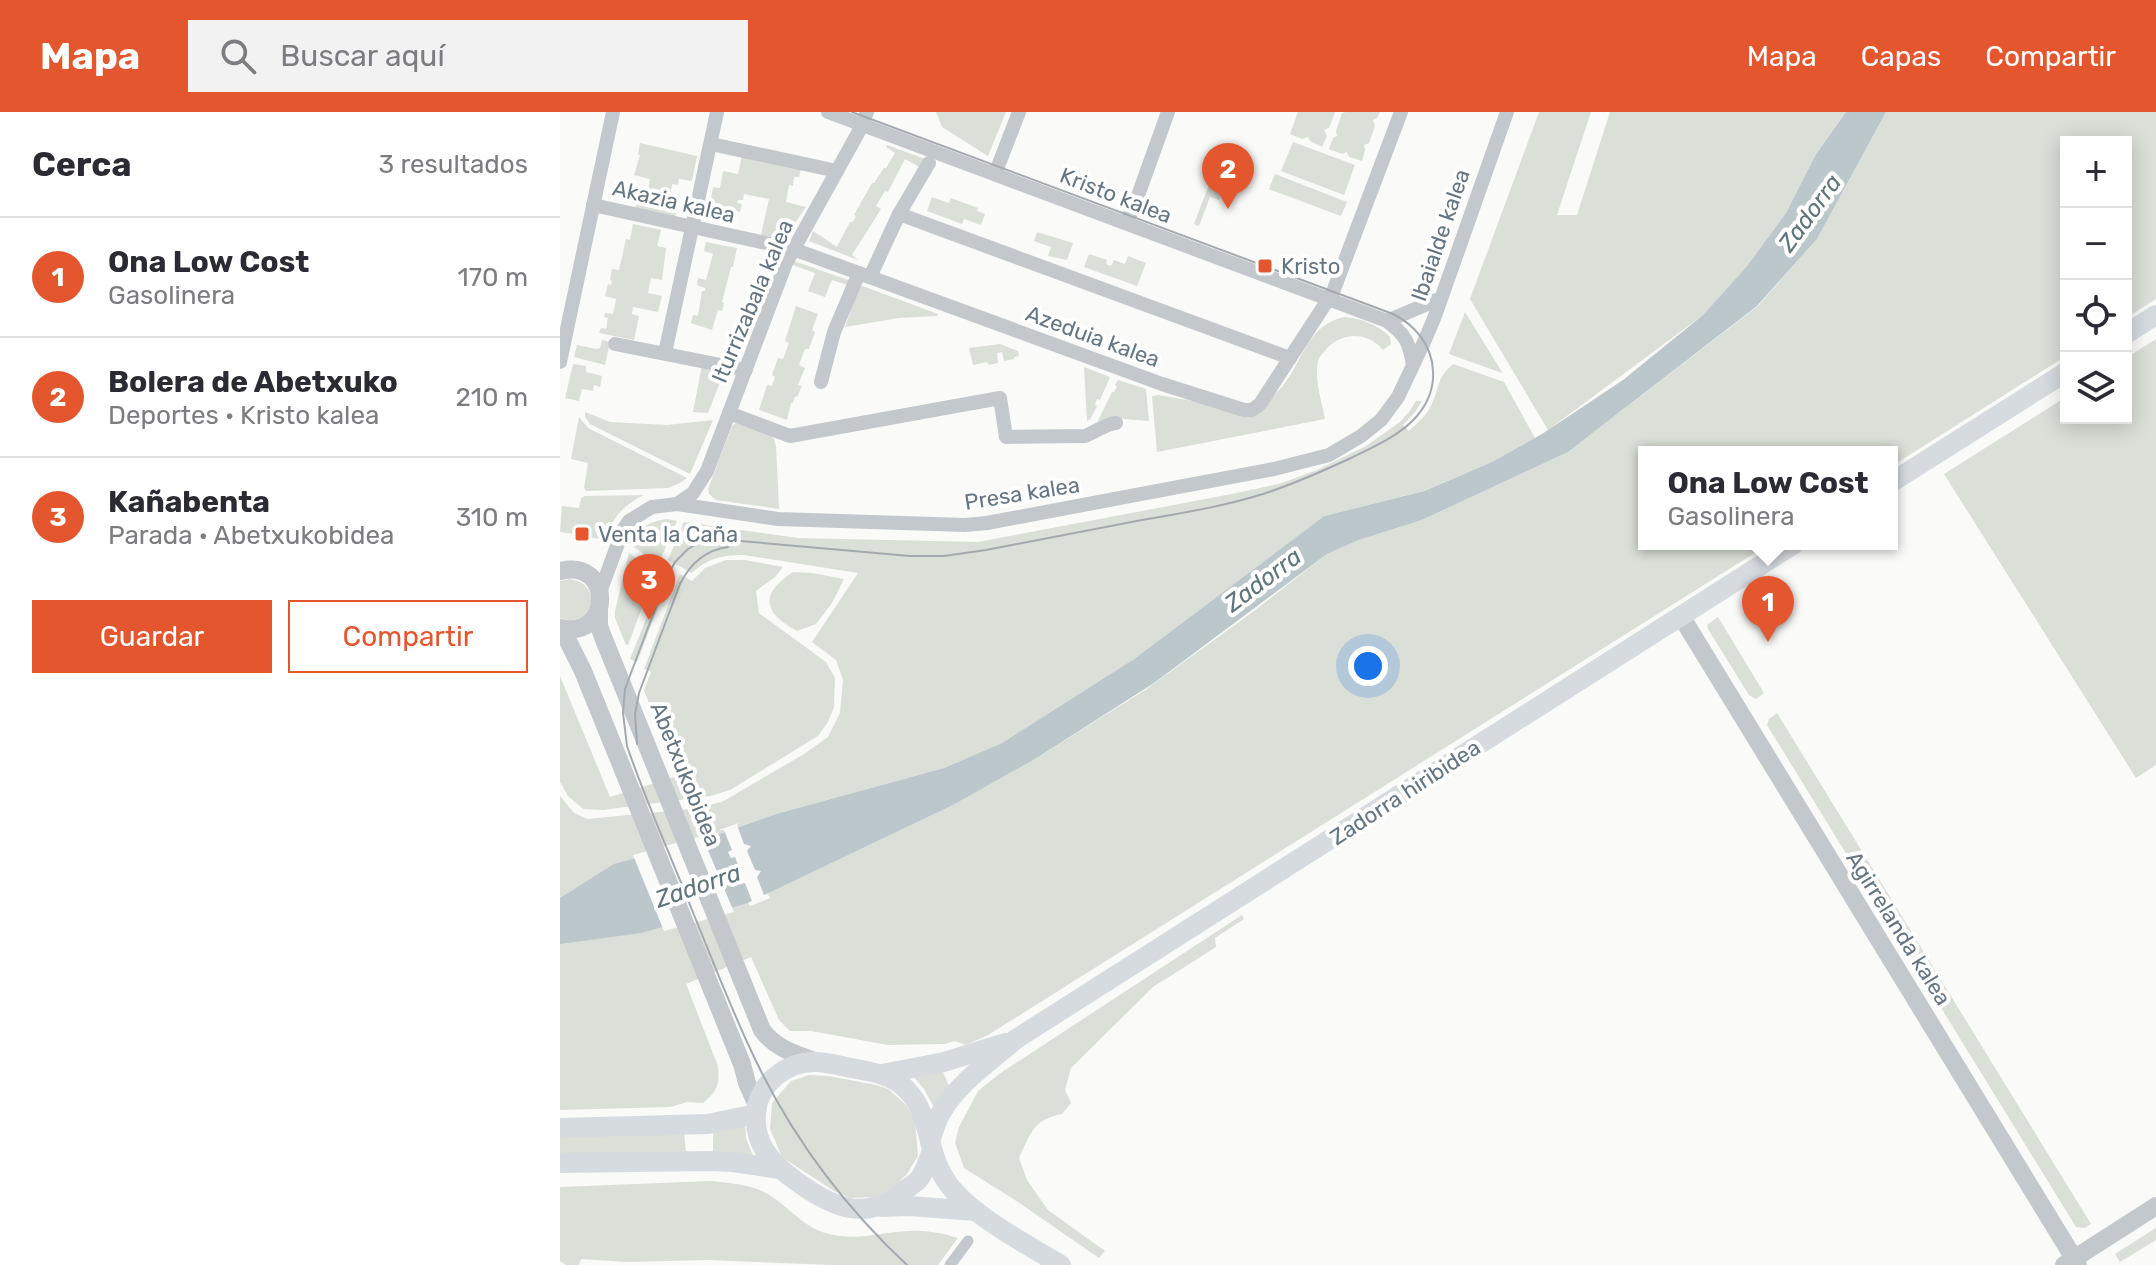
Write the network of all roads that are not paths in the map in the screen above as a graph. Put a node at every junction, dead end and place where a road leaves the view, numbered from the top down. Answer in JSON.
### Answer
{"nodes":[{"id":1,"x":613,"y":112,"type":"edge"},
{"id":2,"x":717,"y":112,"type":"edge"},
{"id":3,"x":828,"y":112,"type":"edge"},
{"id":4,"x":1019,"y":112,"type":"edge"},
{"id":5,"x":1168,"y":112,"type":"edge"},
{"id":6,"x":1401,"y":112,"type":"edge"},
{"id":7,"x":1507,"y":112,"type":"edge"},
{"id":8,"x":864,"y":118,"type":"edge"},
{"id":9,"x":711,"y":144,"type":"junction"},
{"id":10,"x":929,"y":163,"type":"dead end"},
{"id":11,"x":837,"y":171,"type":"junction"},
{"id":12,"x":995,"y":174,"type":"junction"},
{"id":13,"x":593,"y":205,"type":"junction"},
{"id":14,"x":899,"y":214,"type":"junction"},
{"id":15,"x":1126,"y":223,"type":"junction"},
{"id":16,"x":693,"y":228,"type":"junction"},
{"id":17,"x":793,"y":249,"type":"junction"},
{"id":18,"x":864,"y":275,"type":"junction"},
{"id":19,"x":1329,"y":299,"type":"junction"},
{"id":20,"x":1439,"y":299,"type":"junction"},
{"id":21,"x":2156,"y":315,"type":"edge"},
{"id":22,"x":1387,"y":321,"type":"junction"},
{"id":23,"x":2132,"y":330,"type":"edge"},
{"id":24,"x":615,"y":344,"type":"dead end"},
{"id":25,"x":665,"y":353,"type":"junction"},
{"id":26,"x":1290,"y":358,"type":"junction"},
{"id":27,"x":560,"y":362,"type":"edge"},
{"id":28,"x":1412,"y":368,"type":"junction"},
{"id":29,"x":746,"y":370,"type":"junction"},
{"id":30,"x":2060,"y":376,"type":"edge"},
{"id":31,"x":821,"y":382,"type":"dead end"},
{"id":32,"x":729,"y":413,"type":"junction"},
{"id":33,"x":1116,"y":423,"type":"dead end"},
{"id":34,"x":1898,"y":478,"type":"edge"},
{"id":35,"x":677,"y":504,"type":"junction"},
{"id":36,"x":1785,"y":550,"type":"edge"},
{"id":37,"x":561,"y":569,"type":"edge"},
{"id":38,"x":600,"y":601,"type":"junction"},
{"id":39,"x":1681,"y":616,"type":"junction"},
{"id":40,"x":561,"y":628,"type":"edge"},
{"id":41,"x":1016,"y":1039,"type":"junction"},
{"id":42,"x":817,"y":1062,"type":"junction"},
{"id":43,"x":882,"y":1074,"type":"junction"},
{"id":44,"x":757,"y":1110,"type":"junction"},
{"id":45,"x":560,"y":1128,"type":"edge"},
{"id":46,"x":931,"y":1146,"type":"junction"},
{"id":47,"x":560,"y":1163,"type":"edge"},
{"id":48,"x":779,"y":1169,"type":"junction"},
{"id":49,"x":2156,"y":1206,"type":"edge"},
{"id":50,"x":877,"y":1207,"type":"junction"},
{"id":51,"x":976,"y":1211,"type":"junction"},
{"id":52,"x":968,"y":1241,"type":"dead end"},
{"id":53,"x":2071,"y":1263,"type":"edge"},
{"id":54,"x":950,"y":1265,"type":"edge"},
{"id":55,"x":1061,"y":1265,"type":"edge"}],
"edges":[{"from":1,"to":13,"type":"street"},
{"from":2,"to":9,"type":"street"},
{"from":3,"to":8,"type":"street","name":"Kristo kalea"},
{"from":4,"to":12,"type":"street"},
{"from":5,"to":15,"type":"street"},
{"from":6,"to":19,"type":"street","name":"Azeduia kalea"},
{"from":7,"to":20,"type":"street","name":"Ibaialde kalea"},
{"from":8,"to":11,"type":"street","name":"Iturrizabala kalea"},
{"from":8,"to":12,"type":"street","name":"Kristo kalea"},
{"from":9,"to":11,"type":"street"},
{"from":9,"to":16,"type":"street"},
{"from":10,"to":14,"type":"street"},
{"from":11,"to":17,"type":"street","name":"Iturrizabala kalea"},
{"from":12,"to":15,"type":"street","name":"Kristo kalea"},
{"from":13,"to":16,"type":"street","name":"Akazia kalea"},
{"from":13,"to":27,"type":"street"},
{"from":14,"to":18,"type":"street"},
{"from":14,"to":26,"type":"street"},
{"from":15,"to":19,"type":"street","name":"Kristo kalea"},
{"from":16,"to":17,"type":"street","name":"Akazia kalea"},
{"from":16,"to":25,"type":"street"},
{"from":17,"to":18,"type":"street","name":"Azeduia kalea"},
{"from":17,"to":29,"type":"street","name":"Iturrizabala kalea"},
{"from":18,"to":26,"type":"street","name":"Azeduia kalea"},
{"from":18,"to":31,"type":"street"},
{"from":19,"to":22,"type":"street","name":"Kristo kalea"},
{"from":19,"to":26,"type":"street","name":"Azeduia kalea"},
{"from":20,"to":22,"type":"street"},
{"from":20,"to":28,"type":"street","name":"Ibaialde kalea"},
{"from":21,"to":23,"type":"main road"},
{"from":22,"to":28,"type":"street"},
{"from":24,"to":25,"type":"street"},
{"from":25,"to":29,"type":"street"},
{"from":28,"to":35,"type":"street","name":"Presa kalea"},
{"from":29,"to":32,"type":"street","name":"Iturrizabala kalea"},
{"from":30,"to":34,"type":"main road"},
{"from":32,"to":33,"type":"street"},
{"from":32,"to":35,"type":"street","name":"Iturrizabala kalea"},
{"from":35,"to":38,"type":"street","name":"Presa kalea"},
{"from":36,"to":39,"type":"main road","name":"Zadorra hiribidea"},
{"from":37,"to":38,"type":"street"},
{"from":38,"to":40,"type":"street"},
{"from":38,"to":42,"type":"street","name":"Abetxukobidea"},
{"from":39,"to":41,"type":"main road","name":"Zadorra hiribidea"},
{"from":39,"to":53,"type":"street","name":"Agirrelanda kalea"},
{"from":40,"to":44,"type":"street"},
{"from":41,"to":43,"type":"main road","name":"Zadorra hiribidea"},
{"from":41,"to":46,"type":"main road","name":"Zadorra hiribidea"},
{"from":42,"to":43,"type":"main road","name":"Zadorra hiribidea"},
{"from":42,"to":44,"type":"main road","name":"Zadorra hiribidea"},
{"from":43,"to":46,"type":"main road","name":"Zadorra hiribidea"},
{"from":44,"to":45,"type":"main road"},
{"from":44,"to":48,"type":"main road"},
{"from":46,"to":50,"type":"main road","name":"Zadorra hiribidea"},
{"from":46,"to":51,"type":"main road"},
{"from":47,"to":48,"type":"main road"},
{"from":48,"to":50,"type":"main road"},
{"from":49,"to":53,"type":"street"},
{"from":50,"to":51,"type":"main road"},
{"from":51,"to":55,"type":"main road"},
{"from":52,"to":54,"type":"street"}]}
